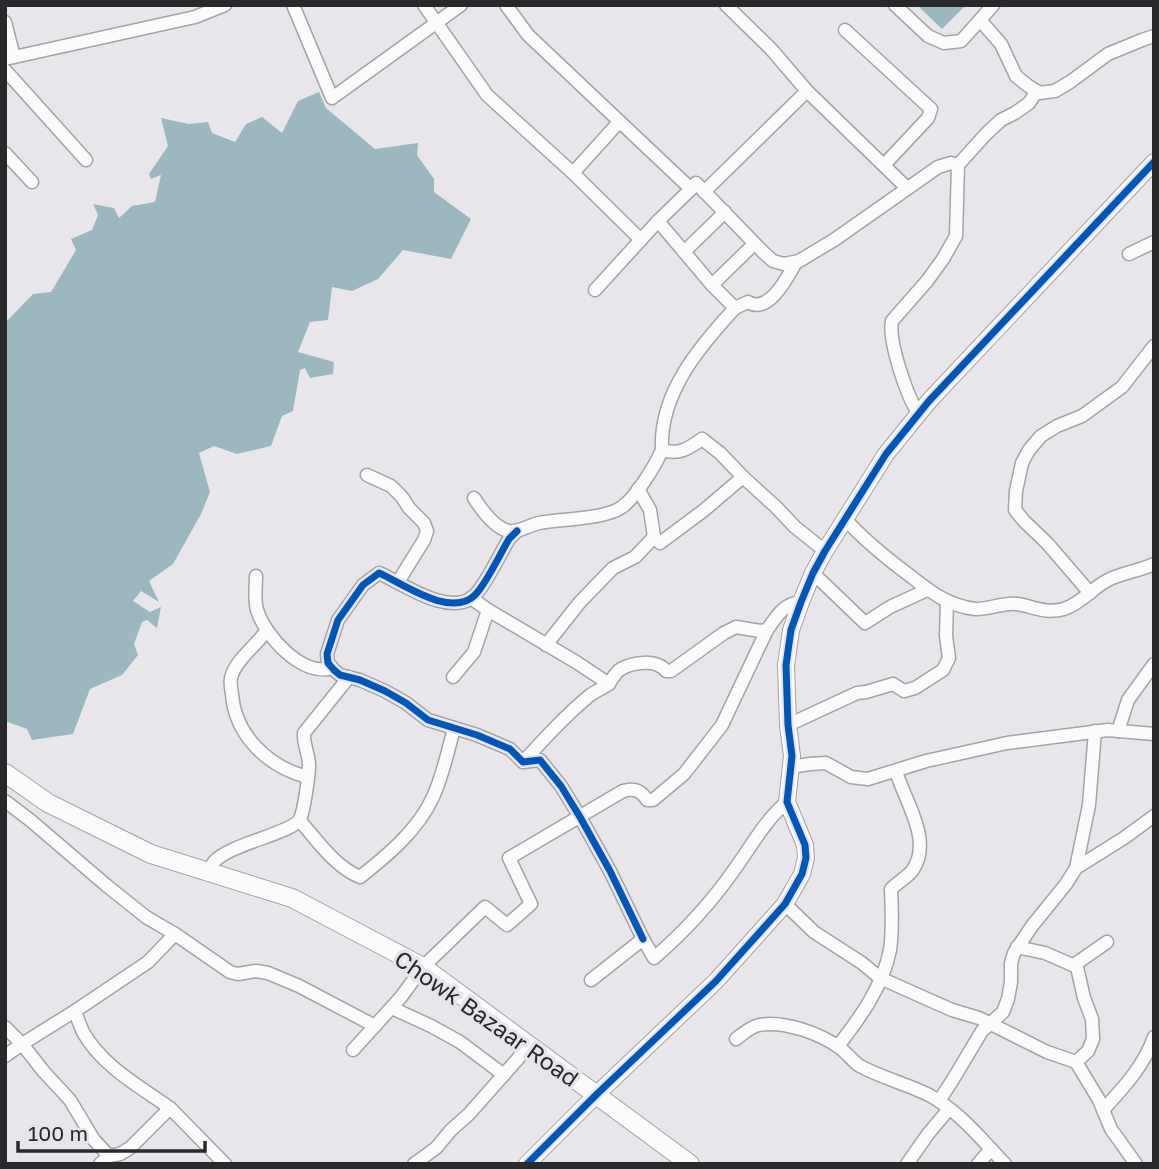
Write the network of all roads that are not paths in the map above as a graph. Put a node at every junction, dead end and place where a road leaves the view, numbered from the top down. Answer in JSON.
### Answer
{"nodes":[{"id":1,"x":225,"y":5,"type":"edge"},
{"id":2,"x":293,"y":5,"type":"edge"},
{"id":3,"x":424,"y":5,"type":"edge"},
{"id":4,"x":461,"y":5,"type":"edge"},
{"id":5,"x":506,"y":5,"type":"edge"},
{"id":6,"x":726,"y":5,"type":"edge"},
{"id":7,"x":895,"y":5,"type":"edge"},
{"id":8,"x":993,"y":5,"type":"edge"},
{"id":9,"x":194,"y":11,"type":"edge"},
{"id":10,"x":980,"y":20,"type":"junction"},
{"id":11,"x":5,"y":22,"type":"edge"},
{"id":12,"x":437,"y":23,"type":"junction"},
{"id":13,"x":845,"y":30,"type":"dead end"},
{"id":14,"x":1154,"y":36,"type":"edge"},
{"id":15,"x":10,"y":58,"type":"edge"},
{"id":16,"x":5,"y":71,"type":"edge"},
{"id":17,"x":807,"y":91,"type":"junction"},
{"id":18,"x":1037,"y":91,"type":"junction"},
{"id":19,"x":619,"y":122,"type":"junction"},
{"id":20,"x":5,"y":153,"type":"edge"},
{"id":21,"x":86,"y":160,"type":"dead end"},
{"id":22,"x":1154,"y":162,"type":"edge"},
{"id":23,"x":884,"y":165,"type":"junction"},
{"id":24,"x":958,"y":165,"type":"junction"},
{"id":25,"x":573,"y":173,"type":"junction"},
{"id":26,"x":32,"y":182,"type":"dead end"},
{"id":27,"x":907,"y":188,"type":"junction"},
{"id":28,"x":691,"y":189,"type":"junction"},
{"id":29,"x":705,"y":192,"type":"junction"},
{"id":30,"x":724,"y":212,"type":"junction"},
{"id":31,"x":658,"y":222,"type":"junction"},
{"id":32,"x":641,"y":240,"type":"junction"},
{"id":33,"x":1154,"y":242,"type":"edge"},
{"id":34,"x":754,"y":244,"type":"junction"},
{"id":35,"x":685,"y":251,"type":"junction"},
{"id":36,"x":1129,"y":254,"type":"dead end"},
{"id":37,"x":796,"y":261,"type":"junction"},
{"id":38,"x":712,"y":285,"type":"junction"},
{"id":39,"x":595,"y":290,"type":"dead end"},
{"id":40,"x":735,"y":308,"type":"junction"},
{"id":41,"x":1154,"y":346,"type":"edge"},
{"id":42,"x":919,"y":414,"type":"junction"},
{"id":43,"x":662,"y":450,"type":"junction"},
{"id":44,"x":367,"y":475,"type":"dead end"},
{"id":45,"x":743,"y":477,"type":"junction"},
{"id":46,"x":638,"y":489,"type":"junction"},
{"id":47,"x":474,"y":498,"type":"dead end"},
{"id":48,"x":845,"y":519,"type":"junction"},
{"id":49,"x":517,"y":531,"type":"junction"},
{"id":50,"x":654,"y":537,"type":"junction"},
{"id":51,"x":824,"y":551,"type":"junction"},
{"id":52,"x":1154,"y":564,"type":"edge"},
{"id":53,"x":813,"y":573,"type":"junction"},
{"id":54,"x":256,"y":576,"type":"dead end"},
{"id":55,"x":398,"y":582,"type":"junction"},
{"id":56,"x":927,"y":590,"type":"junction"},
{"id":57,"x":1090,"y":593,"type":"junction"},
{"id":58,"x":471,"y":598,"type":"junction"},
{"id":59,"x":947,"y":601,"type":"junction"},
{"id":60,"x":801,"y":602,"type":"junction"},
{"id":61,"x":488,"y":610,"type":"junction"},
{"id":62,"x":767,"y":630,"type":"junction"},
{"id":63,"x":267,"y":631,"type":"junction"},
{"id":64,"x":546,"y":645,"type":"junction"},
{"id":65,"x":1154,"y":664,"type":"edge"},
{"id":66,"x":332,"y":668,"type":"junction"},
{"id":67,"x":349,"y":677,"type":"junction"},
{"id":68,"x":453,"y":677,"type":"dead end"},
{"id":69,"x":609,"y":684,"type":"junction"},
{"id":70,"x":788,"y":725,"type":"junction"},
{"id":71,"x":454,"y":728,"type":"junction"},
{"id":72,"x":1095,"y":731,"type":"junction"},
{"id":73,"x":1118,"y":731,"type":"junction"},
{"id":74,"x":1154,"y":734,"type":"edge"},
{"id":75,"x":523,"y":762,"type":"junction"},
{"id":76,"x":790,"y":767,"type":"junction"},
{"id":77,"x":896,"y":771,"type":"junction"},
{"id":78,"x":5,"y":773,"type":"edge"},
{"id":79,"x":307,"y":777,"type":"junction"},
{"id":80,"x":5,"y":801,"type":"edge"},
{"id":81,"x":787,"y":802,"type":"junction"},
{"id":82,"x":1154,"y":816,"type":"edge"},
{"id":83,"x":580,"y":817,"type":"junction"},
{"id":84,"x":300,"y":821,"type":"junction"},
{"id":85,"x":1076,"y":868,"type":"junction"},
{"id":86,"x":209,"y":872,"type":"junction"},
{"id":87,"x":785,"y":904,"type":"junction"},
{"id":88,"x":175,"y":934,"type":"junction"},
{"id":89,"x":643,"y":939,"type":"junction"},
{"id":90,"x":1107,"y":942,"type":"dead end"},
{"id":91,"x":1017,"y":947,"type":"junction"},
{"id":92,"x":1074,"y":965,"type":"junction"},
{"id":93,"x":423,"y":967,"type":"junction"},
{"id":94,"x":880,"y":978,"type":"junction"},
{"id":95,"x":591,"y":980,"type":"dead end"},
{"id":96,"x":392,"y":1008,"type":"junction"},
{"id":97,"x":75,"y":1011,"type":"junction"},
{"id":98,"x":989,"y":1024,"type":"junction"},
{"id":99,"x":375,"y":1026,"type":"junction"},
{"id":100,"x":5,"y":1027,"type":"edge"},
{"id":101,"x":1154,"y":1037,"type":"edge"},
{"id":102,"x":736,"y":1039,"type":"dead end"},
{"id":103,"x":22,"y":1044,"type":"junction"},
{"id":104,"x":530,"y":1045,"type":"junction"},
{"id":105,"x":838,"y":1046,"type":"junction"},
{"id":106,"x":353,"y":1050,"type":"dead end"},
{"id":107,"x":5,"y":1056,"type":"edge"},
{"id":108,"x":1076,"y":1062,"type":"junction"},
{"id":109,"x":504,"y":1075,"type":"junction"},
{"id":110,"x":597,"y":1094,"type":"junction"},
{"id":111,"x":944,"y":1105,"type":"junction"},
{"id":112,"x":170,"y":1108,"type":"junction"},
{"id":113,"x":1103,"y":1110,"type":"junction"},
{"id":114,"x":991,"y":1149,"type":"junction"},
{"id":115,"x":104,"y":1160,"type":"edge"},
{"id":116,"x":225,"y":1164,"type":"edge"},
{"id":117,"x":414,"y":1164,"type":"edge"},
{"id":118,"x":527,"y":1164,"type":"edge"},
{"id":119,"x":690,"y":1164,"type":"edge"},
{"id":120,"x":908,"y":1164,"type":"edge"},
{"id":121,"x":978,"y":1164,"type":"edge"},
{"id":122,"x":1005,"y":1164,"type":"edge"},
{"id":123,"x":1136,"y":1164,"type":"edge"}],
"edges":[{"from":1,"to":9,"type":"street"},
{"from":2,"to":12,"type":"street"},
{"from":3,"to":12,"type":"street"},
{"from":4,"to":12,"type":"street"},
{"from":5,"to":19,"type":"street"},
{"from":6,"to":17,"type":"street"},
{"from":7,"to":10,"type":"street"},
{"from":8,"to":10,"type":"street"},
{"from":9,"to":15,"type":"street"},
{"from":10,"to":18,"type":"street"},
{"from":11,"to":15,"type":"street"},
{"from":12,"to":25,"type":"street"},
{"from":13,"to":23,"type":"street"},
{"from":14,"to":18,"type":"street"},
{"from":16,"to":21,"type":"street"},
{"from":17,"to":23,"type":"street"},
{"from":17,"to":29,"type":"street"},
{"from":18,"to":24,"type":"street"},
{"from":19,"to":25,"type":"street"},
{"from":19,"to":28,"type":"street"},
{"from":20,"to":26,"type":"street"},
{"from":22,"to":42,"type":"street"},
{"from":23,"to":27,"type":"street"},
{"from":24,"to":27,"type":"street"},
{"from":24,"to":42,"type":"street"},
{"from":25,"to":32,"type":"street"},
{"from":27,"to":37,"type":"street"},
{"from":28,"to":29,"type":"street"},
{"from":28,"to":31,"type":"street"},
{"from":29,"to":30,"type":"street"},
{"from":30,"to":34,"type":"street"},
{"from":30,"to":35,"type":"street"},
{"from":31,"to":32,"type":"street"},
{"from":31,"to":35,"type":"street"},
{"from":32,"to":39,"type":"street"},
{"from":33,"to":36,"type":"street"},
{"from":34,"to":37,"type":"street"},
{"from":34,"to":38,"type":"street"},
{"from":35,"to":38,"type":"street"},
{"from":37,"to":40,"type":"street"},
{"from":38,"to":40,"type":"street"},
{"from":40,"to":43,"type":"street"},
{"from":41,"to":57,"type":"street"},
{"from":42,"to":48,"type":"street"},
{"from":43,"to":45,"type":"street"},
{"from":43,"to":46,"type":"street"},
{"from":44,"to":55,"type":"street"},
{"from":45,"to":50,"type":"street"},
{"from":45,"to":51,"type":"street"},
{"from":46,"to":49,"type":"street"},
{"from":46,"to":50,"type":"street"},
{"from":47,"to":49,"type":"street"},
{"from":48,"to":51,"type":"street"},
{"from":48,"to":56,"type":"street"},
{"from":49,"to":58,"type":"street"},
{"from":50,"to":64,"type":"street"},
{"from":51,"to":53,"type":"street"},
{"from":52,"to":57,"type":"street"},
{"from":53,"to":56,"type":"street"},
{"from":53,"to":60,"type":"street"},
{"from":54,"to":63,"type":"street"},
{"from":55,"to":58,"type":"street"},
{"from":55,"to":66,"type":"street"},
{"from":56,"to":59,"type":"street"},
{"from":57,"to":59,"type":"street"},
{"from":58,"to":61,"type":"street"},
{"from":59,"to":70,"type":"street"},
{"from":60,"to":62,"type":"street"},
{"from":60,"to":70,"type":"street"},
{"from":61,"to":64,"type":"street"},
{"from":61,"to":68,"type":"street"},
{"from":62,"to":69,"type":"street"},
{"from":62,"to":83,"type":"street"},
{"from":63,"to":66,"type":"street"},
{"from":63,"to":79,"type":"street"},
{"from":64,"to":69,"type":"street"},
{"from":65,"to":73,"type":"street"},
{"from":66,"to":67,"type":"street"},
{"from":67,"to":71,"type":"street"},
{"from":67,"to":79,"type":"street"},
{"from":69,"to":75,"type":"street"},
{"from":70,"to":76,"type":"street"},
{"from":71,"to":75,"type":"street"},
{"from":71,"to":84,"type":"street"},
{"from":72,"to":73,"type":"street"},
{"from":72,"to":77,"type":"street"},
{"from":72,"to":85,"type":"street"},
{"from":73,"to":74,"type":"street"},
{"from":75,"to":83,"type":"street"},
{"from":76,"to":77,"type":"street"},
{"from":76,"to":81,"type":"street"},
{"from":77,"to":94,"type":"street"},
{"from":78,"to":86,"type":"main road","name":"Chowk Bazaar Road"},
{"from":79,"to":84,"type":"street"},
{"from":80,"to":88,"type":"street"},
{"from":81,"to":87,"type":"street"},
{"from":81,"to":89,"type":"street"},
{"from":82,"to":85,"type":"street"},
{"from":83,"to":89,"type":"street"},
{"from":83,"to":93,"type":"street"},
{"from":84,"to":86,"type":"street"},
{"from":85,"to":91,"type":"street"},
{"from":86,"to":93,"type":"main road","name":"Chowk Bazaar Road"},
{"from":87,"to":94,"type":"street"},
{"from":87,"to":110,"type":"street"},
{"from":88,"to":97,"type":"street"},
{"from":88,"to":99,"type":"street"},
{"from":89,"to":95,"type":"street"},
{"from":90,"to":92,"type":"street"},
{"from":91,"to":92,"type":"street"},
{"from":91,"to":98,"type":"street"},
{"from":92,"to":108,"type":"street"},
{"from":93,"to":96,"type":"street"},
{"from":93,"to":104,"type":"main road","name":"Chowk Bazaar Road"},
{"from":94,"to":98,"type":"street"},
{"from":94,"to":105,"type":"street"},
{"from":96,"to":99,"type":"street"},
{"from":96,"to":109,"type":"street"},
{"from":97,"to":103,"type":"street"},
{"from":97,"to":112,"type":"street"},
{"from":98,"to":108,"type":"street"},
{"from":98,"to":111,"type":"street"},
{"from":99,"to":106,"type":"street"},
{"from":100,"to":103,"type":"street"},
{"from":101,"to":113,"type":"street"},
{"from":102,"to":105,"type":"street"},
{"from":103,"to":107,"type":"street"},
{"from":103,"to":115,"type":"street"},
{"from":104,"to":109,"type":"street"},
{"from":104,"to":110,"type":"main road","name":"Chowk Bazaar Road"},
{"from":105,"to":111,"type":"street"},
{"from":108,"to":113,"type":"street"},
{"from":109,"to":117,"type":"street"},
{"from":110,"to":118,"type":"street"},
{"from":110,"to":119,"type":"main road","name":"Chowk Bazaar Road"},
{"from":111,"to":114,"type":"street"},
{"from":111,"to":120,"type":"street"},
{"from":112,"to":115,"type":"street"},
{"from":112,"to":116,"type":"street"},
{"from":113,"to":123,"type":"street"},
{"from":114,"to":121,"type":"street"},
{"from":114,"to":122,"type":"street"}]}
